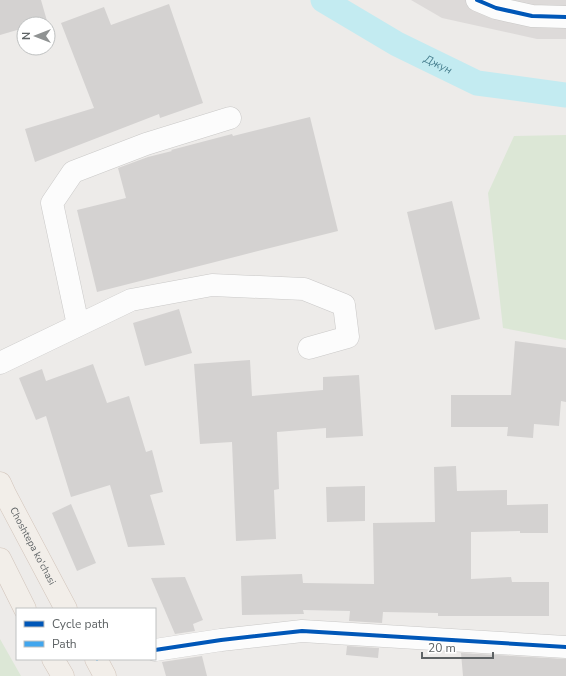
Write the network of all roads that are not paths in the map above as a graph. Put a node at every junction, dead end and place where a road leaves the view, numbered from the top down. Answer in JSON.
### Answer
{"nodes":[{"id":1,"x":477,"y":0,"type":"edge"},
{"id":2,"x":566,"y":17,"type":"edge"},
{"id":3,"x":230,"y":118,"type":"dead end"},
{"id":4,"x":78,"y":325,"type":"junction"},
{"id":5,"x":309,"y":348,"type":"dead end"},
{"id":6,"x":0,"y":363,"type":"edge"},
{"id":7,"x":0,"y":483,"type":"edge"},
{"id":8,"x":0,"y":559,"type":"edge"},
{"id":9,"x":24,"y":608,"type":"edge"},
{"id":10,"x":65,"y":608,"type":"edge"},
{"id":11,"x":566,"y":647,"type":"edge"},
{"id":12,"x":156,"y":650,"type":"edge"},
{"id":13,"x":54,"y":660,"type":"edge"},
{"id":14,"x":97,"y":660,"type":"edge"},
{"id":15,"x":63,"y":676,"type":"edge"},
{"id":16,"x":105,"y":676,"type":"edge"}],
"edges":[{"from":1,"to":2,"type":"street"},
{"from":3,"to":4,"type":"street"},
{"from":4,"to":5,"type":"street"},
{"from":4,"to":6,"type":"street"},
{"from":7,"to":10,"type":"main road","name":"Choshtepa ko'chasi"},
{"from":8,"to":9,"type":"main road"},
{"from":11,"to":12,"type":"street"},
{"from":13,"to":15,"type":"main road"},
{"from":14,"to":16,"type":"main road"}]}
